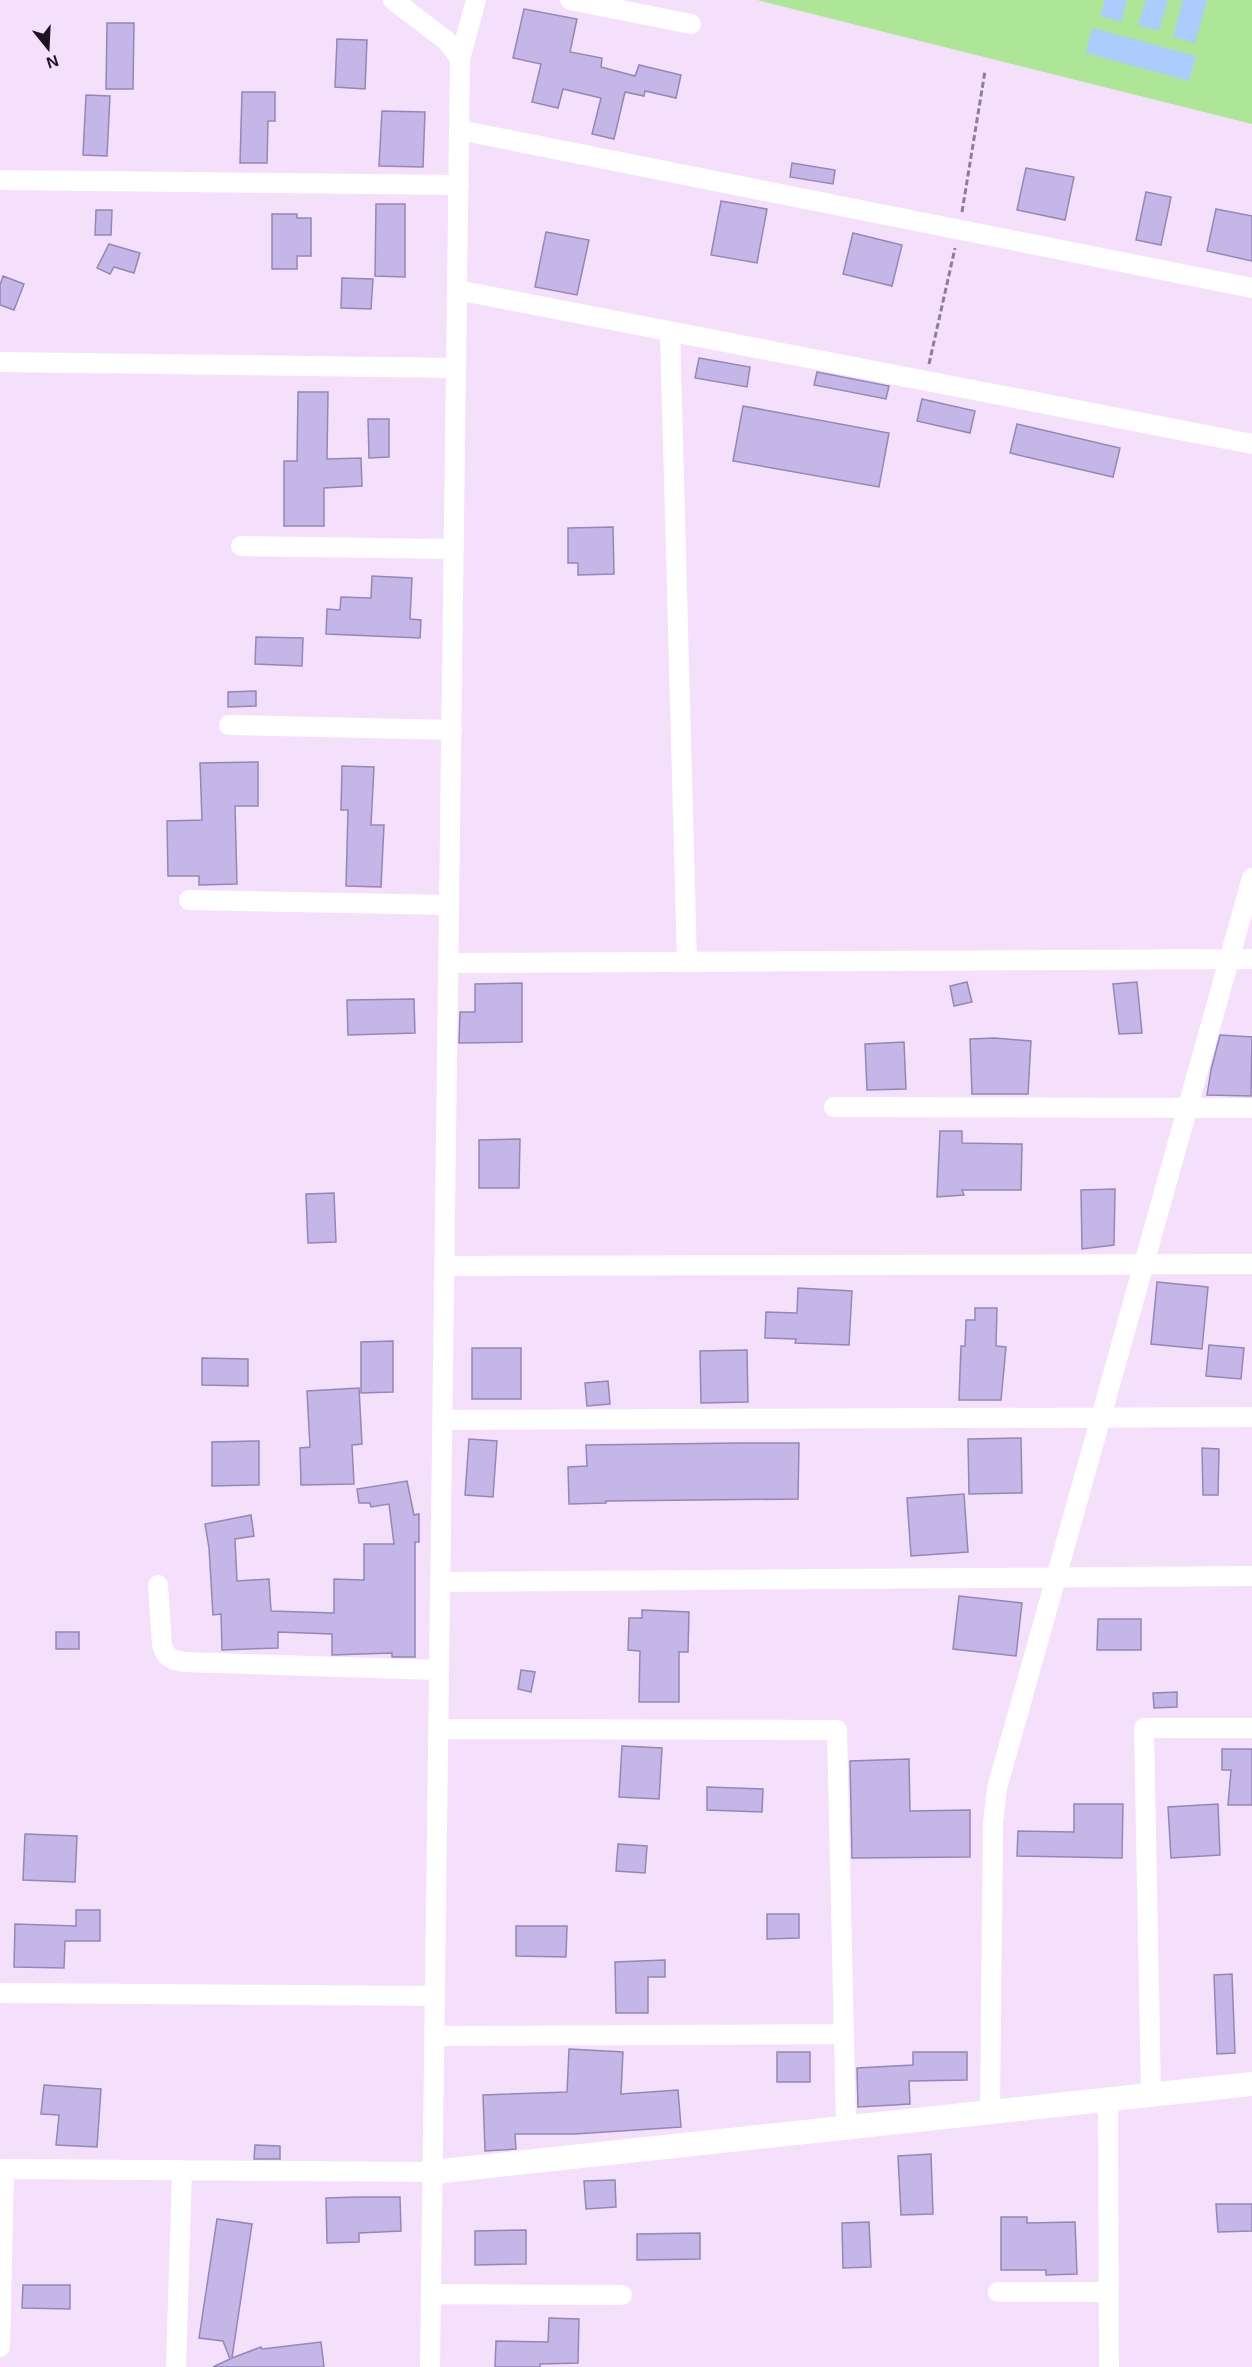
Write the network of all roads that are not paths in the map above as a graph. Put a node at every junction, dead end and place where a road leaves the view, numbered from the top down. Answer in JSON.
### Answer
{"nodes":[{"id":1,"x":393,"y":0,"type":"edge"},
{"id":2,"x":476,"y":0,"type":"edge"},
{"id":3,"x":570,"y":0,"type":"edge"},
{"id":4,"x":691,"y":24,"type":"dead end"},
{"id":5,"x":460,"y":59,"type":"junction"},
{"id":6,"x":459,"y":130,"type":"junction"},
{"id":7,"x":0,"y":180,"type":"edge"},
{"id":8,"x":459,"y":185,"type":"junction"},
{"id":9,"x":1252,"y":288,"type":"edge"},
{"id":10,"x":457,"y":290,"type":"junction"},
{"id":11,"x":670,"y":331,"type":"junction"},
{"id":12,"x":0,"y":362,"type":"edge"},
{"id":13,"x":456,"y":368,"type":"junction"},
{"id":14,"x":1252,"y":444,"type":"edge"},
{"id":15,"x":241,"y":546,"type":"dead end"},
{"id":16,"x":454,"y":549,"type":"junction"},
{"id":17,"x":229,"y":724,"type":"dead end"},
{"id":18,"x":452,"y":730,"type":"junction"},
{"id":19,"x":1252,"y":878,"type":"edge"},
{"id":20,"x":189,"y":900,"type":"dead end"},
{"id":21,"x":449,"y":905,"type":"junction"},
{"id":22,"x":1229,"y":959,"type":"junction"},
{"id":23,"x":1252,"y":959,"type":"edge"},
{"id":24,"x":687,"y":962,"type":"junction"},
{"id":25,"x":449,"y":963,"type":"junction"},
{"id":26,"x":834,"y":1107,"type":"dead end"},
{"id":27,"x":1188,"y":1107,"type":"junction"},
{"id":28,"x":1252,"y":1107,"type":"edge"},
{"id":29,"x":1143,"y":1264,"type":"junction"},
{"id":30,"x":1252,"y":1264,"type":"edge"},
{"id":31,"x":445,"y":1266,"type":"junction"},
{"id":32,"x":1252,"y":1417,"type":"edge"},
{"id":33,"x":1101,"y":1418,"type":"junction"},
{"id":34,"x":443,"y":1419,"type":"junction"},
{"id":35,"x":1252,"y":1576,"type":"edge"},
{"id":36,"x":1057,"y":1578,"type":"junction"},
{"id":37,"x":440,"y":1582,"type":"junction"},
{"id":38,"x":158,"y":1585,"type":"dead end"},
{"id":39,"x":440,"y":1670,"type":"junction"},
{"id":40,"x":1252,"y":1728,"type":"edge"},
{"id":41,"x":439,"y":1729,"type":"junction"},
{"id":42,"x":0,"y":1993,"type":"edge"},
{"id":43,"x":435,"y":1996,"type":"junction"},
{"id":44,"x":844,"y":2034,"type":"junction"},
{"id":45,"x":435,"y":2036,"type":"junction"},
{"id":46,"x":1252,"y":2084,"type":"edge"},
{"id":47,"x":1151,"y":2094,"type":"junction"},
{"id":48,"x":1108,"y":2099,"type":"junction"},
{"id":49,"x":990,"y":2112,"type":"junction"},
{"id":50,"x":846,"y":2127,"type":"junction"},
{"id":51,"x":2,"y":2169,"type":"edge"},
{"id":52,"x":182,"y":2170,"type":"junction"},
{"id":53,"x":433,"y":2172,"type":"junction"},
{"id":54,"x":998,"y":2292,"type":"dead end"},
{"id":55,"x":1109,"y":2292,"type":"junction"},
{"id":56,"x":431,"y":2294,"type":"junction"},
{"id":57,"x":622,"y":2295,"type":"dead end"},
{"id":58,"x":0,"y":2347,"type":"edge"},
{"id":59,"x":176,"y":2367,"type":"edge"},
{"id":60,"x":430,"y":2367,"type":"edge"},
{"id":61,"x":1109,"y":2367,"type":"edge"}],
"edges":[{"from":1,"to":5,"type":"street"},
{"from":2,"to":5,"type":"street"},
{"from":3,"to":4,"type":"street"},
{"from":5,"to":6,"type":"street"},
{"from":6,"to":8,"type":"street"},
{"from":6,"to":9,"type":"street"},
{"from":7,"to":8,"type":"street"},
{"from":8,"to":10,"type":"street"},
{"from":10,"to":11,"type":"street"},
{"from":10,"to":13,"type":"street"},
{"from":11,"to":14,"type":"street"},
{"from":11,"to":24,"type":"street"},
{"from":12,"to":13,"type":"street"},
{"from":13,"to":16,"type":"street"},
{"from":15,"to":16,"type":"street"},
{"from":16,"to":18,"type":"street"},
{"from":17,"to":18,"type":"street"},
{"from":18,"to":21,"type":"street"},
{"from":19,"to":22,"type":"street"},
{"from":20,"to":21,"type":"street"},
{"from":21,"to":25,"type":"street"},
{"from":22,"to":23,"type":"street"},
{"from":22,"to":24,"type":"street"},
{"from":22,"to":27,"type":"street"},
{"from":24,"to":25,"type":"street"},
{"from":25,"to":31,"type":"street"},
{"from":26,"to":27,"type":"street"},
{"from":27,"to":28,"type":"street"},
{"from":27,"to":29,"type":"street"},
{"from":29,"to":30,"type":"street"},
{"from":29,"to":31,"type":"street"},
{"from":29,"to":33,"type":"street"},
{"from":31,"to":34,"type":"street"},
{"from":32,"to":33,"type":"street"},
{"from":33,"to":34,"type":"street"},
{"from":33,"to":36,"type":"street"},
{"from":34,"to":37,"type":"street"},
{"from":35,"to":36,"type":"street"},
{"from":36,"to":37,"type":"street"},
{"from":36,"to":49,"type":"street"},
{"from":37,"to":39,"type":"street"},
{"from":38,"to":39,"type":"street"},
{"from":39,"to":41,"type":"street"},
{"from":40,"to":47,"type":"street"},
{"from":41,"to":43,"type":"street"},
{"from":41,"to":44,"type":"street"},
{"from":42,"to":43,"type":"street"},
{"from":43,"to":45,"type":"street"},
{"from":44,"to":45,"type":"street"},
{"from":44,"to":50,"type":"street"},
{"from":45,"to":53,"type":"street"},
{"from":46,"to":47,"type":"street"},
{"from":47,"to":48,"type":"street"},
{"from":48,"to":49,"type":"street"},
{"from":48,"to":55,"type":"street"},
{"from":49,"to":50,"type":"street"},
{"from":50,"to":53,"type":"street"},
{"from":51,"to":52,"type":"street"},
{"from":51,"to":58,"type":"street"},
{"from":52,"to":53,"type":"street"},
{"from":52,"to":59,"type":"street"},
{"from":53,"to":56,"type":"street"},
{"from":54,"to":55,"type":"street"},
{"from":55,"to":61,"type":"street"},
{"from":56,"to":57,"type":"street"},
{"from":56,"to":60,"type":"street"}]}
